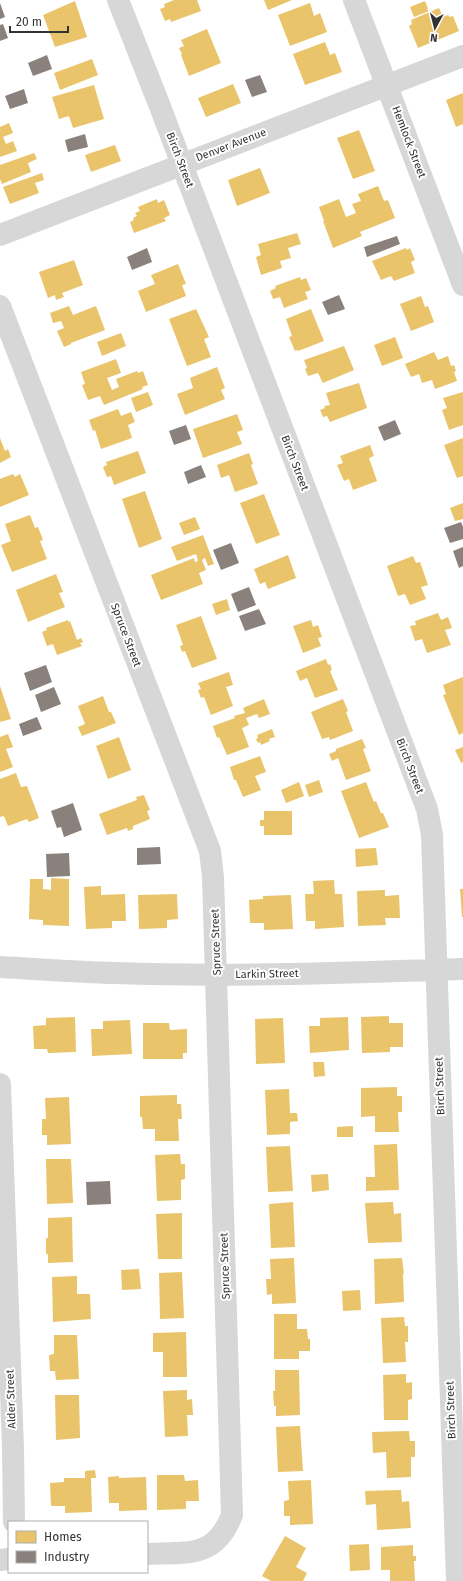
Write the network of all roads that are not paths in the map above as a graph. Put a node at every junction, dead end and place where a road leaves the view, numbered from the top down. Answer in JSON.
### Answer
{"nodes":[{"id":1,"x":118,"y":0,"type":"edge"},
{"id":2,"x":354,"y":0,"type":"edge"},
{"id":3,"x":463,"y":56,"type":"edge"},
{"id":4,"x":388,"y":85,"type":"junction"},
{"id":5,"x":181,"y":164,"type":"junction"},
{"id":6,"x":0,"y":235,"type":"edge"},
{"id":7,"x":463,"y":285,"type":"edge"},
{"id":8,"x":0,"y":306,"type":"edge"},
{"id":9,"x":0,"y":967,"type":"edge"},
{"id":10,"x":463,"y":969,"type":"edge"},
{"id":11,"x":436,"y":970,"type":"junction"},
{"id":12,"x":217,"y":974,"type":"junction"},
{"id":13,"x":0,"y":1084,"type":"edge"},
{"id":14,"x":454,"y":1209,"type":"edge"},
{"id":15,"x":458,"y":1484,"type":"edge"},
{"id":16,"x":14,"y":1521,"type":"edge"},
{"id":17,"x":148,"y":1554,"type":"edge"},
{"id":18,"x":457,"y":1581,"type":"edge"}],
"edges":[{"from":1,"to":5,"type":"street","name":"Birch Street"},
{"from":2,"to":4,"type":"street","name":"Hemlock Street"},
{"from":3,"to":4,"type":"street","name":"Denver Avenue"},
{"from":4,"to":5,"type":"street","name":"Denver Avenue"},
{"from":4,"to":7,"type":"street","name":"Hemlock Street"},
{"from":5,"to":6,"type":"street","name":"Denver Avenue"},
{"from":5,"to":11,"type":"street","name":"Birch Street"},
{"from":8,"to":12,"type":"street","name":"Spruce Street"},
{"from":9,"to":12,"type":"street","name":"Larkin Street"},
{"from":10,"to":11,"type":"street","name":"Larkin Street"},
{"from":11,"to":12,"type":"street","name":"Larkin Street"},
{"from":11,"to":14,"type":"street","name":"Birch Street"},
{"from":12,"to":17,"type":"street","name":"Spruce Street"},
{"from":13,"to":16,"type":"street","name":"Alder Street"},
{"from":14,"to":15,"type":"street","name":"Birch Street"},
{"from":15,"to":18,"type":"street","name":"Birch Street"}]}
